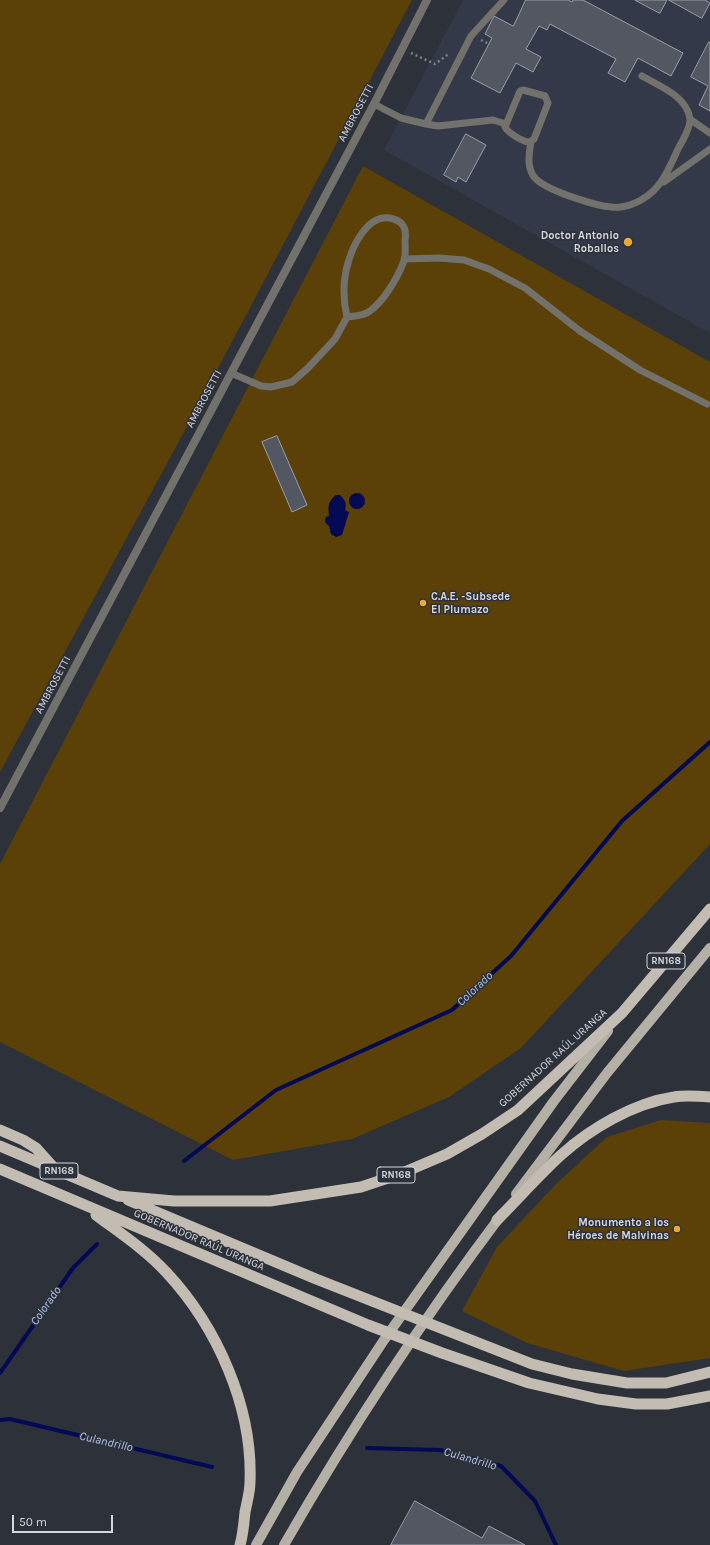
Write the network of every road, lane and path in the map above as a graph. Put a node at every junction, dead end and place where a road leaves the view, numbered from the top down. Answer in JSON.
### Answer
{"nodes":[{"id":1,"x":427,"y":0,"type":"edge"},
{"id":2,"x":504,"y":0,"type":"edge"},
{"id":3,"x":471,"y":36,"type":"junction"},
{"id":4,"x":489,"y":44,"type":"dead end"},
{"id":5,"x":402,"y":48,"type":"junction"},
{"id":6,"x":454,"y":50,"type":"dead end"},
{"id":7,"x":642,"y":76,"type":"dead end"},
{"id":8,"x":374,"y":104,"type":"junction"},
{"id":9,"x":691,"y":120,"type":"junction"},
{"id":10,"x":426,"y":124,"type":"junction"},
{"id":11,"x":506,"y":124,"type":"junction"},
{"id":12,"x":710,"y":133,"type":"edge"},
{"id":13,"x":531,"y":141,"type":"junction"},
{"id":14,"x":710,"y":149,"type":"edge"},
{"id":15,"x":662,"y":183,"type":"junction"},
{"id":16,"x":404,"y":259,"type":"junction"},
{"id":17,"x":347,"y":317,"type":"junction"},
{"id":18,"x":231,"y":373,"type":"junction"},
{"id":19,"x":707,"y":404,"type":"dead end"},
{"id":20,"x":0,"y":808,"type":"edge"},
{"id":21,"x":710,"y":909,"type":"edge"},
{"id":22,"x":710,"y":948,"type":"edge"},
{"id":23,"x":622,"y":1013,"type":"junction"},
{"id":24,"x":710,"y":1097,"type":"edge"},
{"id":25,"x":0,"y":1130,"type":"edge"},
{"id":26,"x":0,"y":1146,"type":"edge"},
{"id":27,"x":0,"y":1169,"type":"edge"},
{"id":28,"x":56,"y":1170,"type":"junction"},
{"id":29,"x":118,"y":1196,"type":"junction"},
{"id":30,"x":81,"y":1204,"type":"junction"},
{"id":31,"x":497,"y":1220,"type":"junction"},
{"id":32,"x":710,"y":1372,"type":"edge"},
{"id":33,"x":710,"y":1396,"type":"edge"},
{"id":34,"x":240,"y":1545,"type":"edge"},
{"id":35,"x":256,"y":1545,"type":"edge"},
{"id":36,"x":284,"y":1545,"type":"edge"}],
"edges":[{"from":1,"to":5,"type":"street","name":"AMBROSETTI"},
{"from":2,"to":3,"type":"lane"},
{"from":3,"to":4,"type":"path"},
{"from":3,"to":10,"type":"lane"},
{"from":5,"to":6,"type":"path"},
{"from":5,"to":8,"type":"street","name":"AMBROSETTI"},
{"from":7,"to":9,"type":"lane"},
{"from":8,"to":10,"type":"lane"},
{"from":8,"to":18,"type":"street","name":"AMBROSETTI"},
{"from":9,"to":12,"type":"lane"},
{"from":9,"to":15,"type":"lane"},
{"from":10,"to":11,"type":"lane"},
{"from":11,"to":13,"type":"lane"},
{"from":11,"to":13,"type":"lane"},
{"from":13,"to":15,"type":"lane"},
{"from":14,"to":15,"type":"lane"},
{"from":16,"to":17,"type":"lane"},
{"from":16,"to":17,"type":"lane"},
{"from":16,"to":19,"type":"lane"},
{"from":17,"to":18,"type":"lane"},
{"from":18,"to":20,"type":"street","name":"AMBROSETTI"},
{"from":21,"to":23,"type":"highway","name":"GOBERNADOR RAÚL URANGA","number":"RN168"},
{"from":22,"to":31,"type":"main road"},
{"from":23,"to":29,"type":"highway","name":"GOBERNADOR RAÚL URANGA","number":"RN168"},
{"from":23,"to":35,"type":"main road","name":"GOBERNADOR RAÚL URANGA"},
{"from":24,"to":31,"type":"highway"},
{"from":25,"to":28,"type":"highway"},
{"from":26,"to":28,"type":"highway","name":"GOBERNADOR RAÚL URANGA","number":"RN168"},
{"from":27,"to":30,"type":"highway","name":"GOBERNADOR RAÚL URANGA","number":"RN168"},
{"from":28,"to":29,"type":"highway","name":"GOBERNADOR RAÚL URANGA","number":"RN168"},
{"from":29,"to":32,"type":"highway"},
{"from":30,"to":33,"type":"highway","name":"GOBERNADOR RAÚL URANGA","number":"RN168"},
{"from":30,"to":34,"type":"highway"},
{"from":31,"to":36,"type":"main road"}]}
